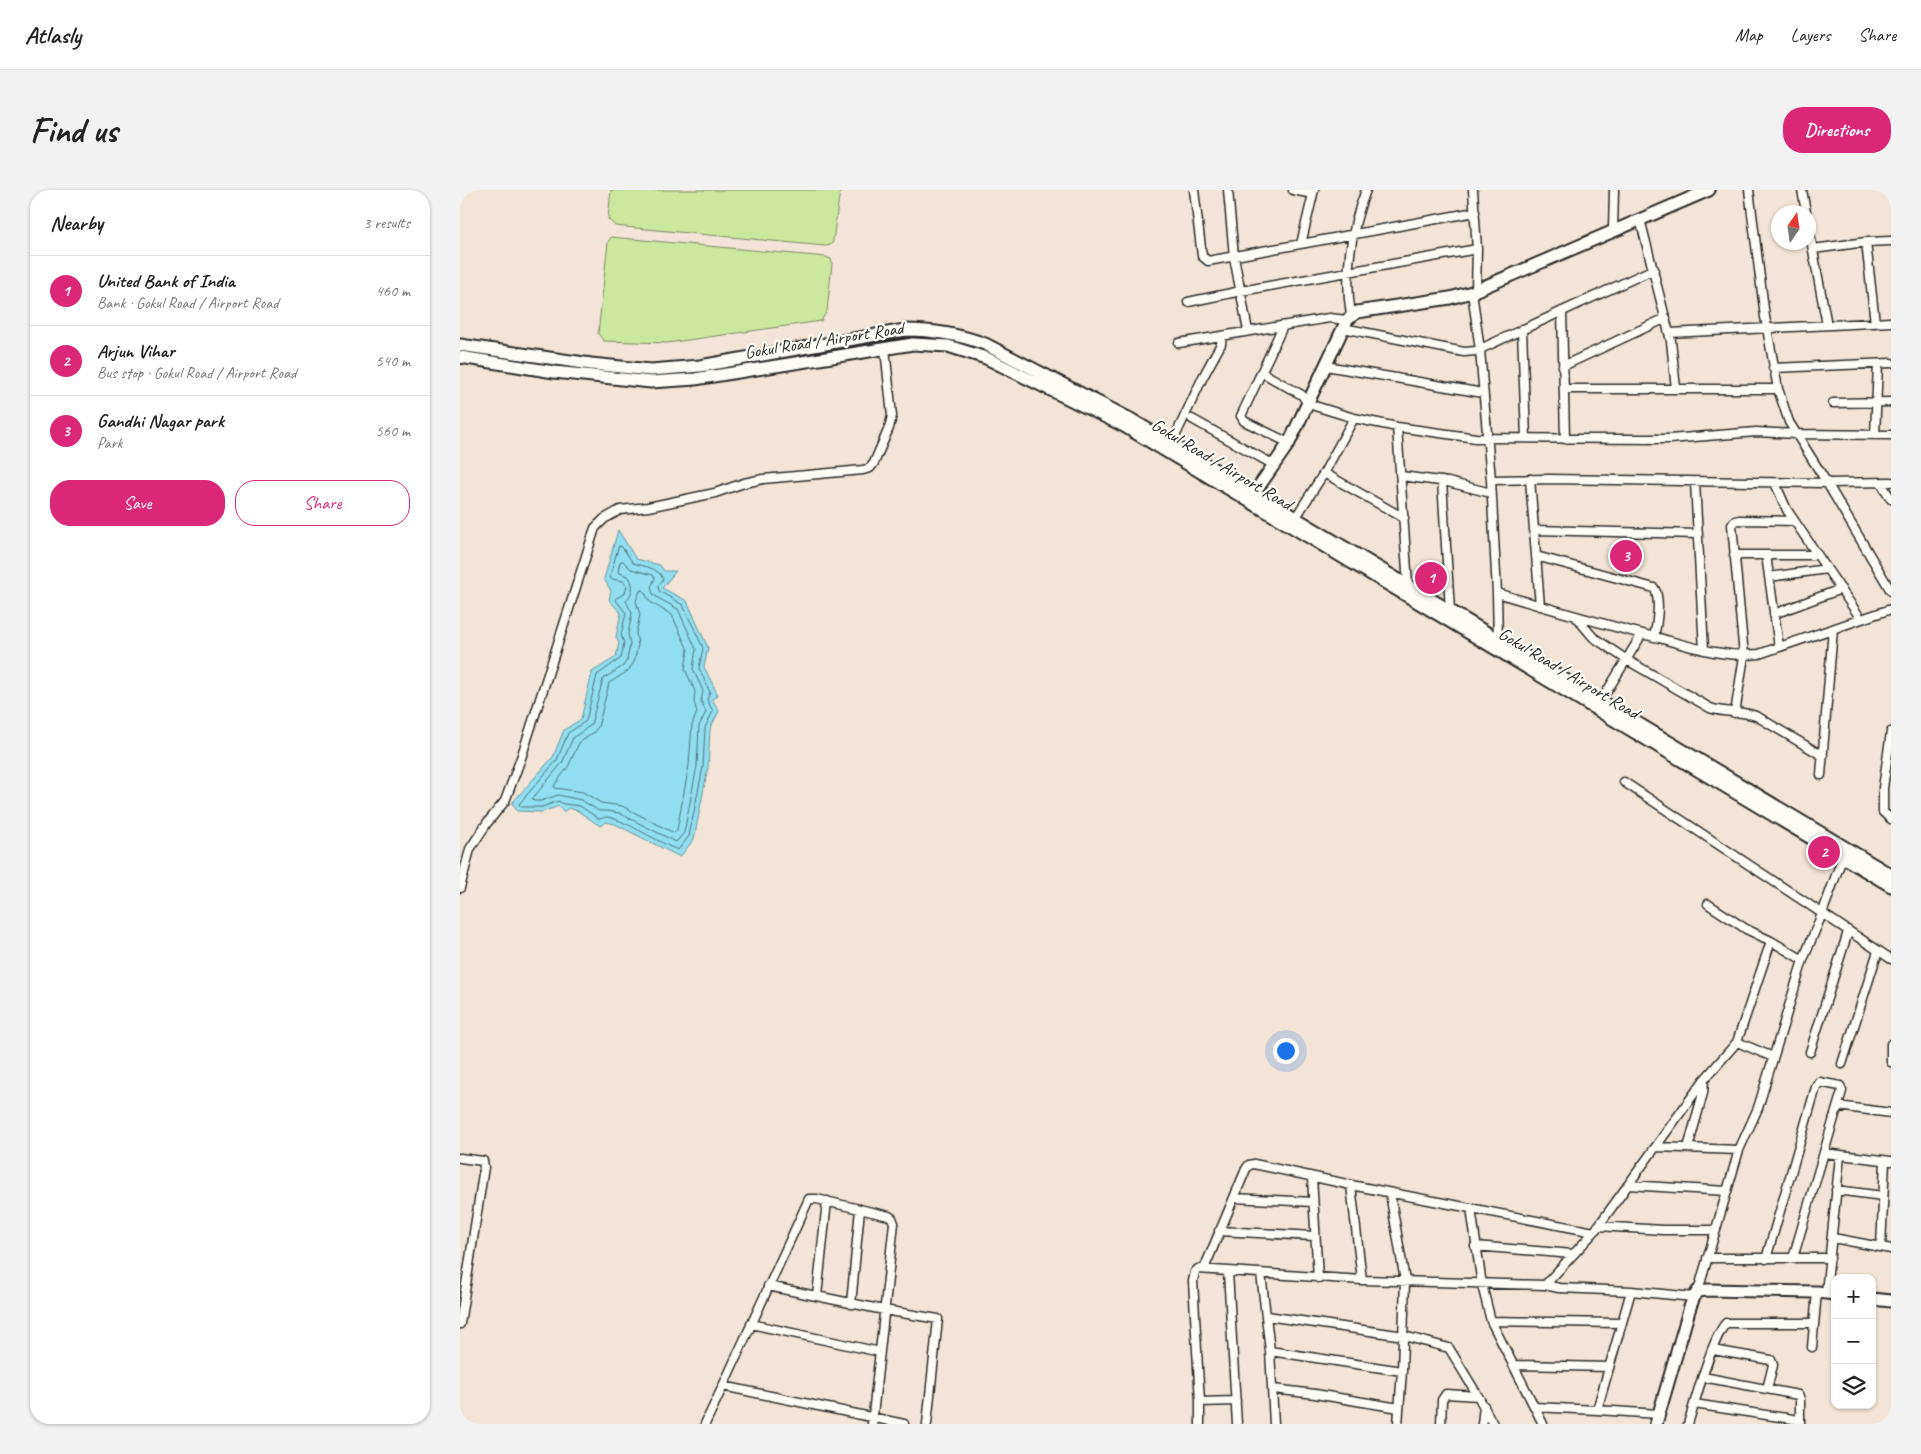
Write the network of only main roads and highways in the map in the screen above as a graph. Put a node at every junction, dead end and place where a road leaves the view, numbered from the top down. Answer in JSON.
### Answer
{"nodes":[{"id":1,"x":1709,"y":190,"type":"edge"},
{"id":2,"x":952,"y":333,"type":"junction"},
{"id":3,"x":964,"y":336,"type":"junction"},
{"id":4,"x":460,"y":345,"type":"edge"},
{"id":5,"x":948,"y":346,"type":"junction"},
{"id":6,"x":961,"y":350,"type":"junction"},
{"id":7,"x":460,"y":357,"type":"edge"},
{"id":8,"x":1255,"y":492,"type":"junction"},
{"id":9,"x":1496,"y":644,"type":"junction"},
{"id":10,"x":1844,"y":852,"type":"junction"},
{"id":11,"x":1891,"y":874,"type":"edge"},
{"id":12,"x":1891,"y":886,"type":"edge"},
{"id":13,"x":1826,"y":1293,"type":"edge"},
{"id":14,"x":1876,"y":1299,"type":"edge"},
{"id":15,"x":1891,"y":1301,"type":"edge"},
{"id":16,"x":1658,"y":1419,"type":"edge"}],
"edges":[{"from":1,"to":8,"type":"main road"},
{"from":2,"to":3,"type":"main road"},
{"from":2,"to":4,"type":"main road"},
{"from":2,"to":5,"type":"main road"},
{"from":3,"to":6,"type":"main road"},
{"from":3,"to":8,"type":"main road"},
{"from":5,"to":6,"type":"main road","name":"Gokul Road / Airport Road"},
{"from":5,"to":7,"type":"main road","name":"Gokul Road / Airport Road"},
{"from":6,"to":9,"type":"main road","name":"Gokul Road / Airport Road"},
{"from":8,"to":9,"type":"main road"},
{"from":9,"to":10,"type":"main road","name":"Gokul Road / Airport Road"},
{"from":9,"to":10,"type":"main road"},
{"from":10,"to":11,"type":"main road"},
{"from":10,"to":12,"type":"main road","name":"Gokul Road / Airport Road"},
{"from":13,"to":16,"type":"main road"},
{"from":14,"to":15,"type":"main road"}]}
